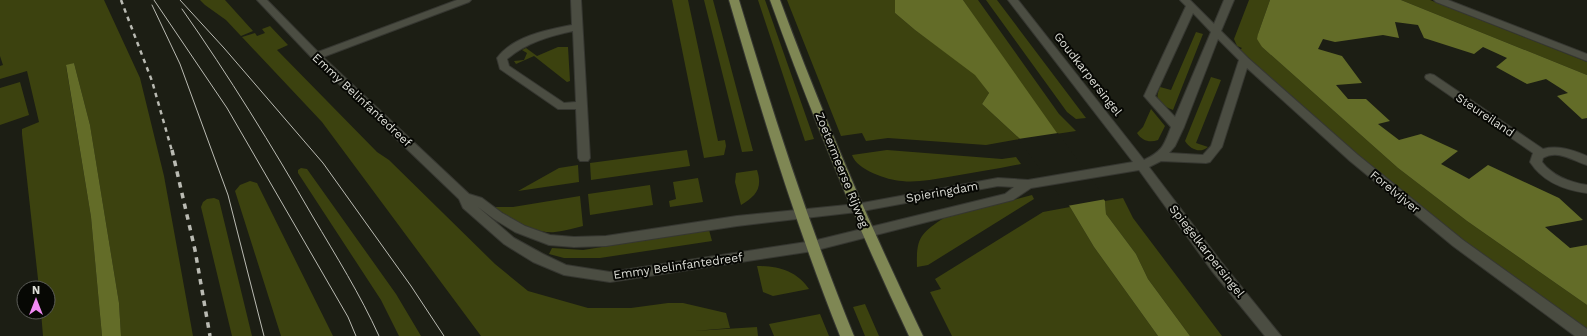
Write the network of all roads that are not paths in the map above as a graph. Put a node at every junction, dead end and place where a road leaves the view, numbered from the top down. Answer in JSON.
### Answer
{"nodes":[{"id":1,"x":262,"y":0,"type":"edge"},
{"id":2,"x":466,"y":0,"type":"edge"},
{"id":3,"x":576,"y":0,"type":"edge"},
{"id":4,"x":734,"y":0,"type":"edge"},
{"id":5,"x":776,"y":0,"type":"edge"},
{"id":6,"x":1013,"y":0,"type":"edge"},
{"id":7,"x":1229,"y":0,"type":"edge"},
{"id":8,"x":1439,"y":0,"type":"edge"},
{"id":9,"x":1188,"y":3,"type":"edge"},
{"id":10,"x":577,"y":27,"type":"junction"},
{"id":11,"x":1216,"y":32,"type":"junction"},
{"id":12,"x":316,"y":56,"type":"junction"},
{"id":13,"x":1587,"y":58,"type":"edge"},
{"id":14,"x":1244,"y":60,"type":"junction"},
{"id":15,"x":1430,"y":77,"type":"dead end"},
{"id":16,"x":581,"y":105,"type":"junction"},
{"id":17,"x":1178,"y":127,"type":"junction"},
{"id":18,"x":1541,"y":153,"type":"junction"},
{"id":19,"x":1160,"y":157,"type":"junction"},
{"id":20,"x":584,"y":158,"type":"dead end"},
{"id":21,"x":1587,"y":161,"type":"edge"},
{"id":22,"x":1142,"y":165,"type":"junction"},
{"id":23,"x":1028,"y":184,"type":"junction"},
{"id":24,"x":1587,"y":189,"type":"edge"},
{"id":25,"x":465,"y":197,"type":"junction"},
{"id":26,"x":857,"y":208,"type":"junction"},
{"id":27,"x":801,"y":214,"type":"junction"},
{"id":28,"x":867,"y":232,"type":"junction"},
{"id":29,"x":813,"y":246,"type":"junction"},
{"id":30,"x":846,"y":336,"type":"edge"},
{"id":31,"x":916,"y":336,"type":"edge"},
{"id":32,"x":1274,"y":336,"type":"edge"},
{"id":33,"x":1586,"y":336,"type":"edge"}],
"edges":[{"from":1,"to":12,"type":"street","name":"Emmy Belinfantedreef"},
{"from":2,"to":12,"type":"street"},
{"from":3,"to":10,"type":"street"},
{"from":4,"to":27,"type":"main road"},
{"from":5,"to":26,"type":"main road","name":"Zoetermeerse Rijweg"},
{"from":6,"to":22,"type":"street","name":"Goudkarpersingel"},
{"from":7,"to":11,"type":"street","name":"Spieringdam"},
{"from":8,"to":13,"type":"street"},
{"from":9,"to":11,"type":"street","name":"Forelvijver"},
{"from":9,"to":17,"type":"street"},
{"from":10,"to":16,"type":"street"},
{"from":10,"to":16,"type":"street"},
{"from":11,"to":14,"type":"street","name":"Forelvijver"},
{"from":11,"to":17,"type":"street","name":"Spieringdam"},
{"from":12,"to":25,"type":"street","name":"Emmy Belinfantedreef"},
{"from":14,"to":19,"type":"street","name":"Spieringdam"},
{"from":14,"to":33,"type":"street","name":"Forelvijver"},
{"from":15,"to":18,"type":"street","name":"Steureiland"},
{"from":16,"to":20,"type":"street"},
{"from":17,"to":19,"type":"street","name":"Spieringdam"},
{"from":18,"to":21,"type":"street"},
{"from":18,"to":24,"type":"street"},
{"from":19,"to":22,"type":"street","name":"Spieringdam"},
{"from":22,"to":23,"type":"street","name":"Spieringdam"},
{"from":22,"to":32,"type":"street","name":"Spiegelkarpersingel"},
{"from":23,"to":26,"type":"street","name":"Spieringdam"},
{"from":23,"to":28,"type":"street","name":"Spieringdam"},
{"from":25,"to":27,"type":"street","name":"Emmy Belinfantedreef"},
{"from":25,"to":29,"type":"street","name":"Emmy Belinfantedreef"},
{"from":26,"to":27,"type":"street","name":"Emmy Belinfantedreef"},
{"from":26,"to":28,"type":"main road","name":"Zoetermeerse Rijweg"},
{"from":27,"to":29,"type":"main road"},
{"from":28,"to":29,"type":"street","name":"Emmy Belinfantedreef"},
{"from":28,"to":31,"type":"main road","name":"Zoetermeerse Rijweg"},
{"from":29,"to":30,"type":"main road"}]}
